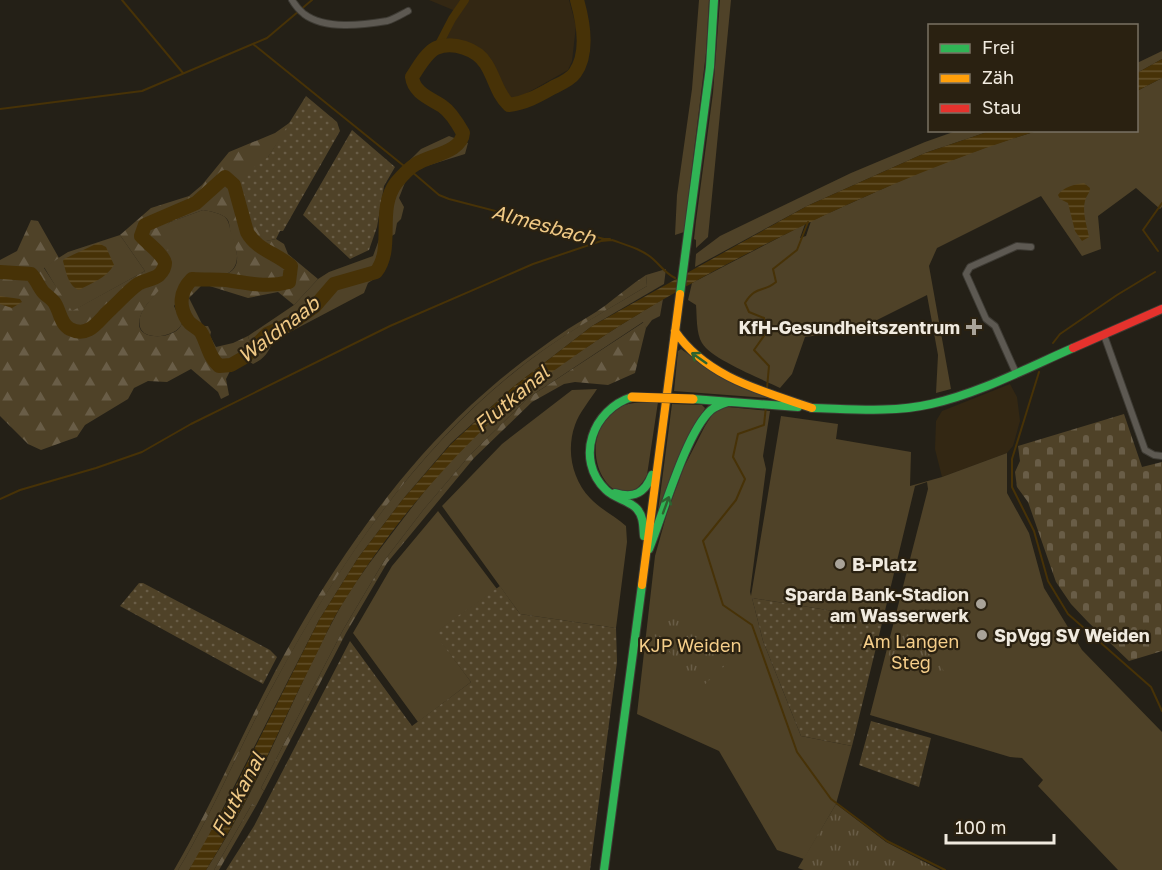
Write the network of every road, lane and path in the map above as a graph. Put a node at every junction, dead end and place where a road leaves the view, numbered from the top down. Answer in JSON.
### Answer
{"nodes":[{"id":1,"x":292,"y":0,"type":"edge"},
{"id":2,"x":714,"y":0,"type":"edge"},
{"id":3,"x":408,"y":11,"type":"dead end"},
{"id":4,"x":1031,"y":247,"type":"dead end"},
{"id":5,"x":1162,"y":309,"type":"edge"},
{"id":6,"x":675,"y":331,"type":"junction"},
{"id":7,"x":1104,"y":335,"type":"junction"},
{"id":8,"x":1016,"y":373,"type":"junction"},
{"id":9,"x":728,"y":402,"type":"junction"},
{"id":10,"x":787,"y":403,"type":"junction"},
{"id":11,"x":659,"y":455,"type":"junction"},
{"id":12,"x":1162,"y":456,"type":"edge"},
{"id":13,"x":607,"y":490,"type":"junction"},
{"id":14,"x":644,"y":559,"type":"junction"},
{"id":15,"x":604,"y":870,"type":"edge"}],
"edges":[{"from":1,"to":3,"type":"street"},
{"from":2,"to":6,"type":"main road"},
{"from":4,"to":8,"type":"street"},
{"from":5,"to":7,"type":"main road"},
{"from":10,"to":6,"type":"main road","one_way":true},
{"from":6,"to":11,"type":"main road"},
{"from":7,"to":8,"type":"main road"},
{"from":7,"to":12,"type":"street"},
{"from":8,"to":10,"type":"main road"},
{"from":9,"to":10,"type":"main road"},
{"from":9,"to":13,"type":"main road","bridge":true},
{"from":14,"to":9,"type":"main road","one_way":true},
{"from":11,"to":13,"type":"main road"},
{"from":11,"to":14,"type":"main road"},
{"from":13,"to":14,"type":"main road"},
{"from":14,"to":15,"type":"main road"}]}
